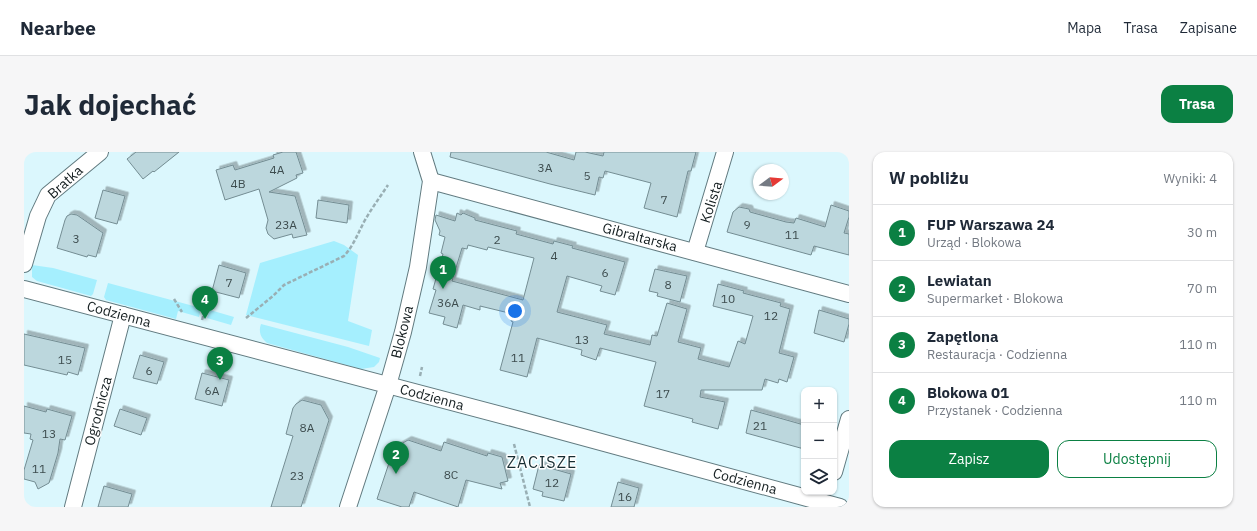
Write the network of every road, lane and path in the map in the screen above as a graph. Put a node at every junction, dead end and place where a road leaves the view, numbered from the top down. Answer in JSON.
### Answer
{"nodes":[{"id":1,"x":100,"y":152,"type":"edge"},
{"id":2,"x":422,"y":152,"type":"edge"},
{"id":3,"x":725,"y":152,"type":"edge"},
{"id":4,"x":431,"y":181,"type":"junction"},
{"id":5,"x":388,"y":185,"type":"dead end"},
{"id":6,"x":695,"y":252,"type":"junction"},
{"id":7,"x":24,"y":264,"type":"edge"},
{"id":8,"x":24,"y":289,"type":"edge"},
{"id":9,"x":849,"y":294,"type":"edge"},
{"id":10,"x":174,"y":299,"type":"dead end"},
{"id":11,"x":123,"y":315,"type":"junction"},
{"id":12,"x":183,"y":315,"type":"dead end"},
{"id":13,"x":246,"y":318,"type":"dead end"},
{"id":14,"x":422,"y":367,"type":"dead end"},
{"id":15,"x":420,"y":377,"type":"dead end"},
{"id":16,"x":388,"y":385,"type":"junction"},
{"id":17,"x":849,"y":419,"type":"edge"},
{"id":18,"x":514,"y":444,"type":"dead end"},
{"id":19,"x":837,"y":461,"type":"edge"},
{"id":20,"x":830,"y":502,"type":"edge"},
{"id":21,"x":73,"y":507,"type":"edge"},
{"id":22,"x":348,"y":507,"type":"edge"},
{"id":23,"x":530,"y":507,"type":"edge"}],
"edges":[{"from":1,"to":7,"type":"street","name":"Bratka"},
{"from":2,"to":4,"type":"street","name":"Blokowa"},
{"from":3,"to":6,"type":"street","name":"Kolista"},
{"from":4,"to":6,"type":"street","name":"Gibraltarska"},
{"from":4,"to":16,"type":"street","name":"Blokowa"},
{"from":5,"to":13,"type":"path"},
{"from":6,"to":9,"type":"street","name":"Gibraltarska"},
{"from":8,"to":11,"type":"street","name":"Codzienna"},
{"from":10,"to":12,"type":"path"},
{"from":11,"to":16,"type":"street","name":"Codzienna"},
{"from":11,"to":21,"type":"street","name":"Ogrodnicza"},
{"from":14,"to":15,"type":"path"},
{"from":16,"to":20,"type":"street","name":"Codzienna"},
{"from":16,"to":22,"type":"street","name":"Blokowa"},
{"from":17,"to":19,"type":"street"},
{"from":18,"to":23,"type":"path"}]}
